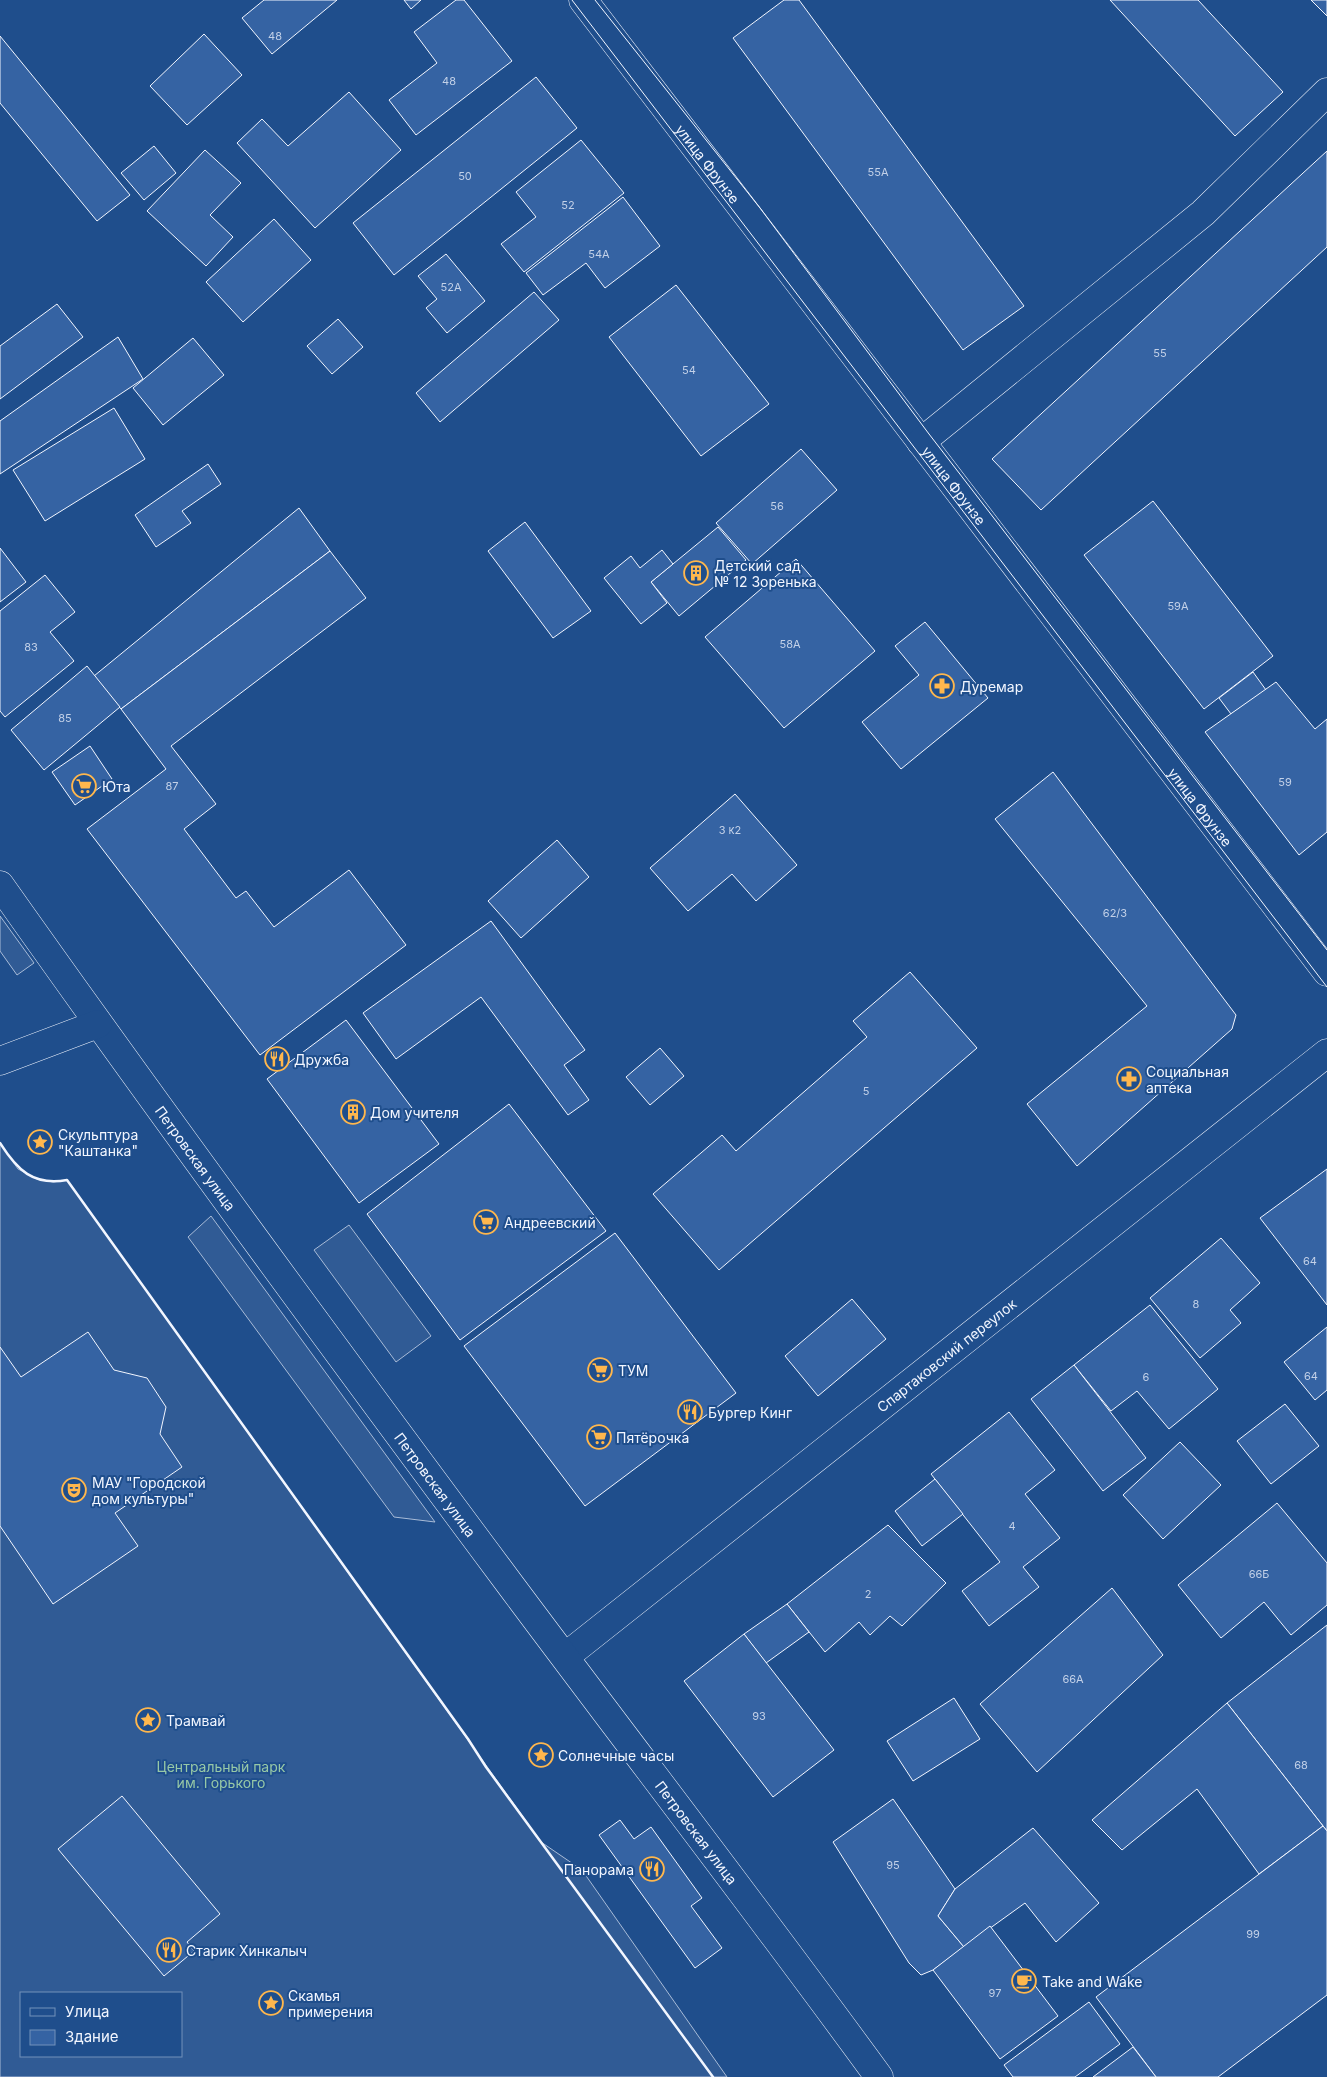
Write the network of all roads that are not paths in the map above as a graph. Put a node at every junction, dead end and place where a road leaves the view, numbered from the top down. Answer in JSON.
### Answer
{"nodes":[{"id":1,"x":583,"y":0,"type":"edge"},
{"id":2,"x":1327,"y":92,"type":"edge"},
{"id":3,"x":921,"y":442,"type":"junction"},
{"id":4,"x":0,"y":885,"type":"edge"},
{"id":5,"x":1325,"y":966,"type":"edge"},
{"id":6,"x":98,"y":1024,"type":"junction"},
{"id":7,"x":1327,"y":1053,"type":"edge"},
{"id":8,"x":0,"y":1061,"type":"edge"},
{"id":9,"x":566,"y":1656,"type":"junction"},
{"id":10,"x":879,"y":2077,"type":"edge"}],
"edges":[{"from":1,"to":3,"type":"street","name":"улица Фрунзе"},
{"from":2,"to":3,"type":"street"},
{"from":3,"to":5,"type":"street","name":"улица Фрунзе"},
{"from":4,"to":6,"type":"street","name":"Петровская улица"},
{"from":6,"to":8,"type":"street"},
{"from":6,"to":9,"type":"street","name":"Петровская улица"},
{"from":7,"to":9,"type":"street","name":"Спартаковский переулок"},
{"from":9,"to":10,"type":"street","name":"Петровская улица"}]}
